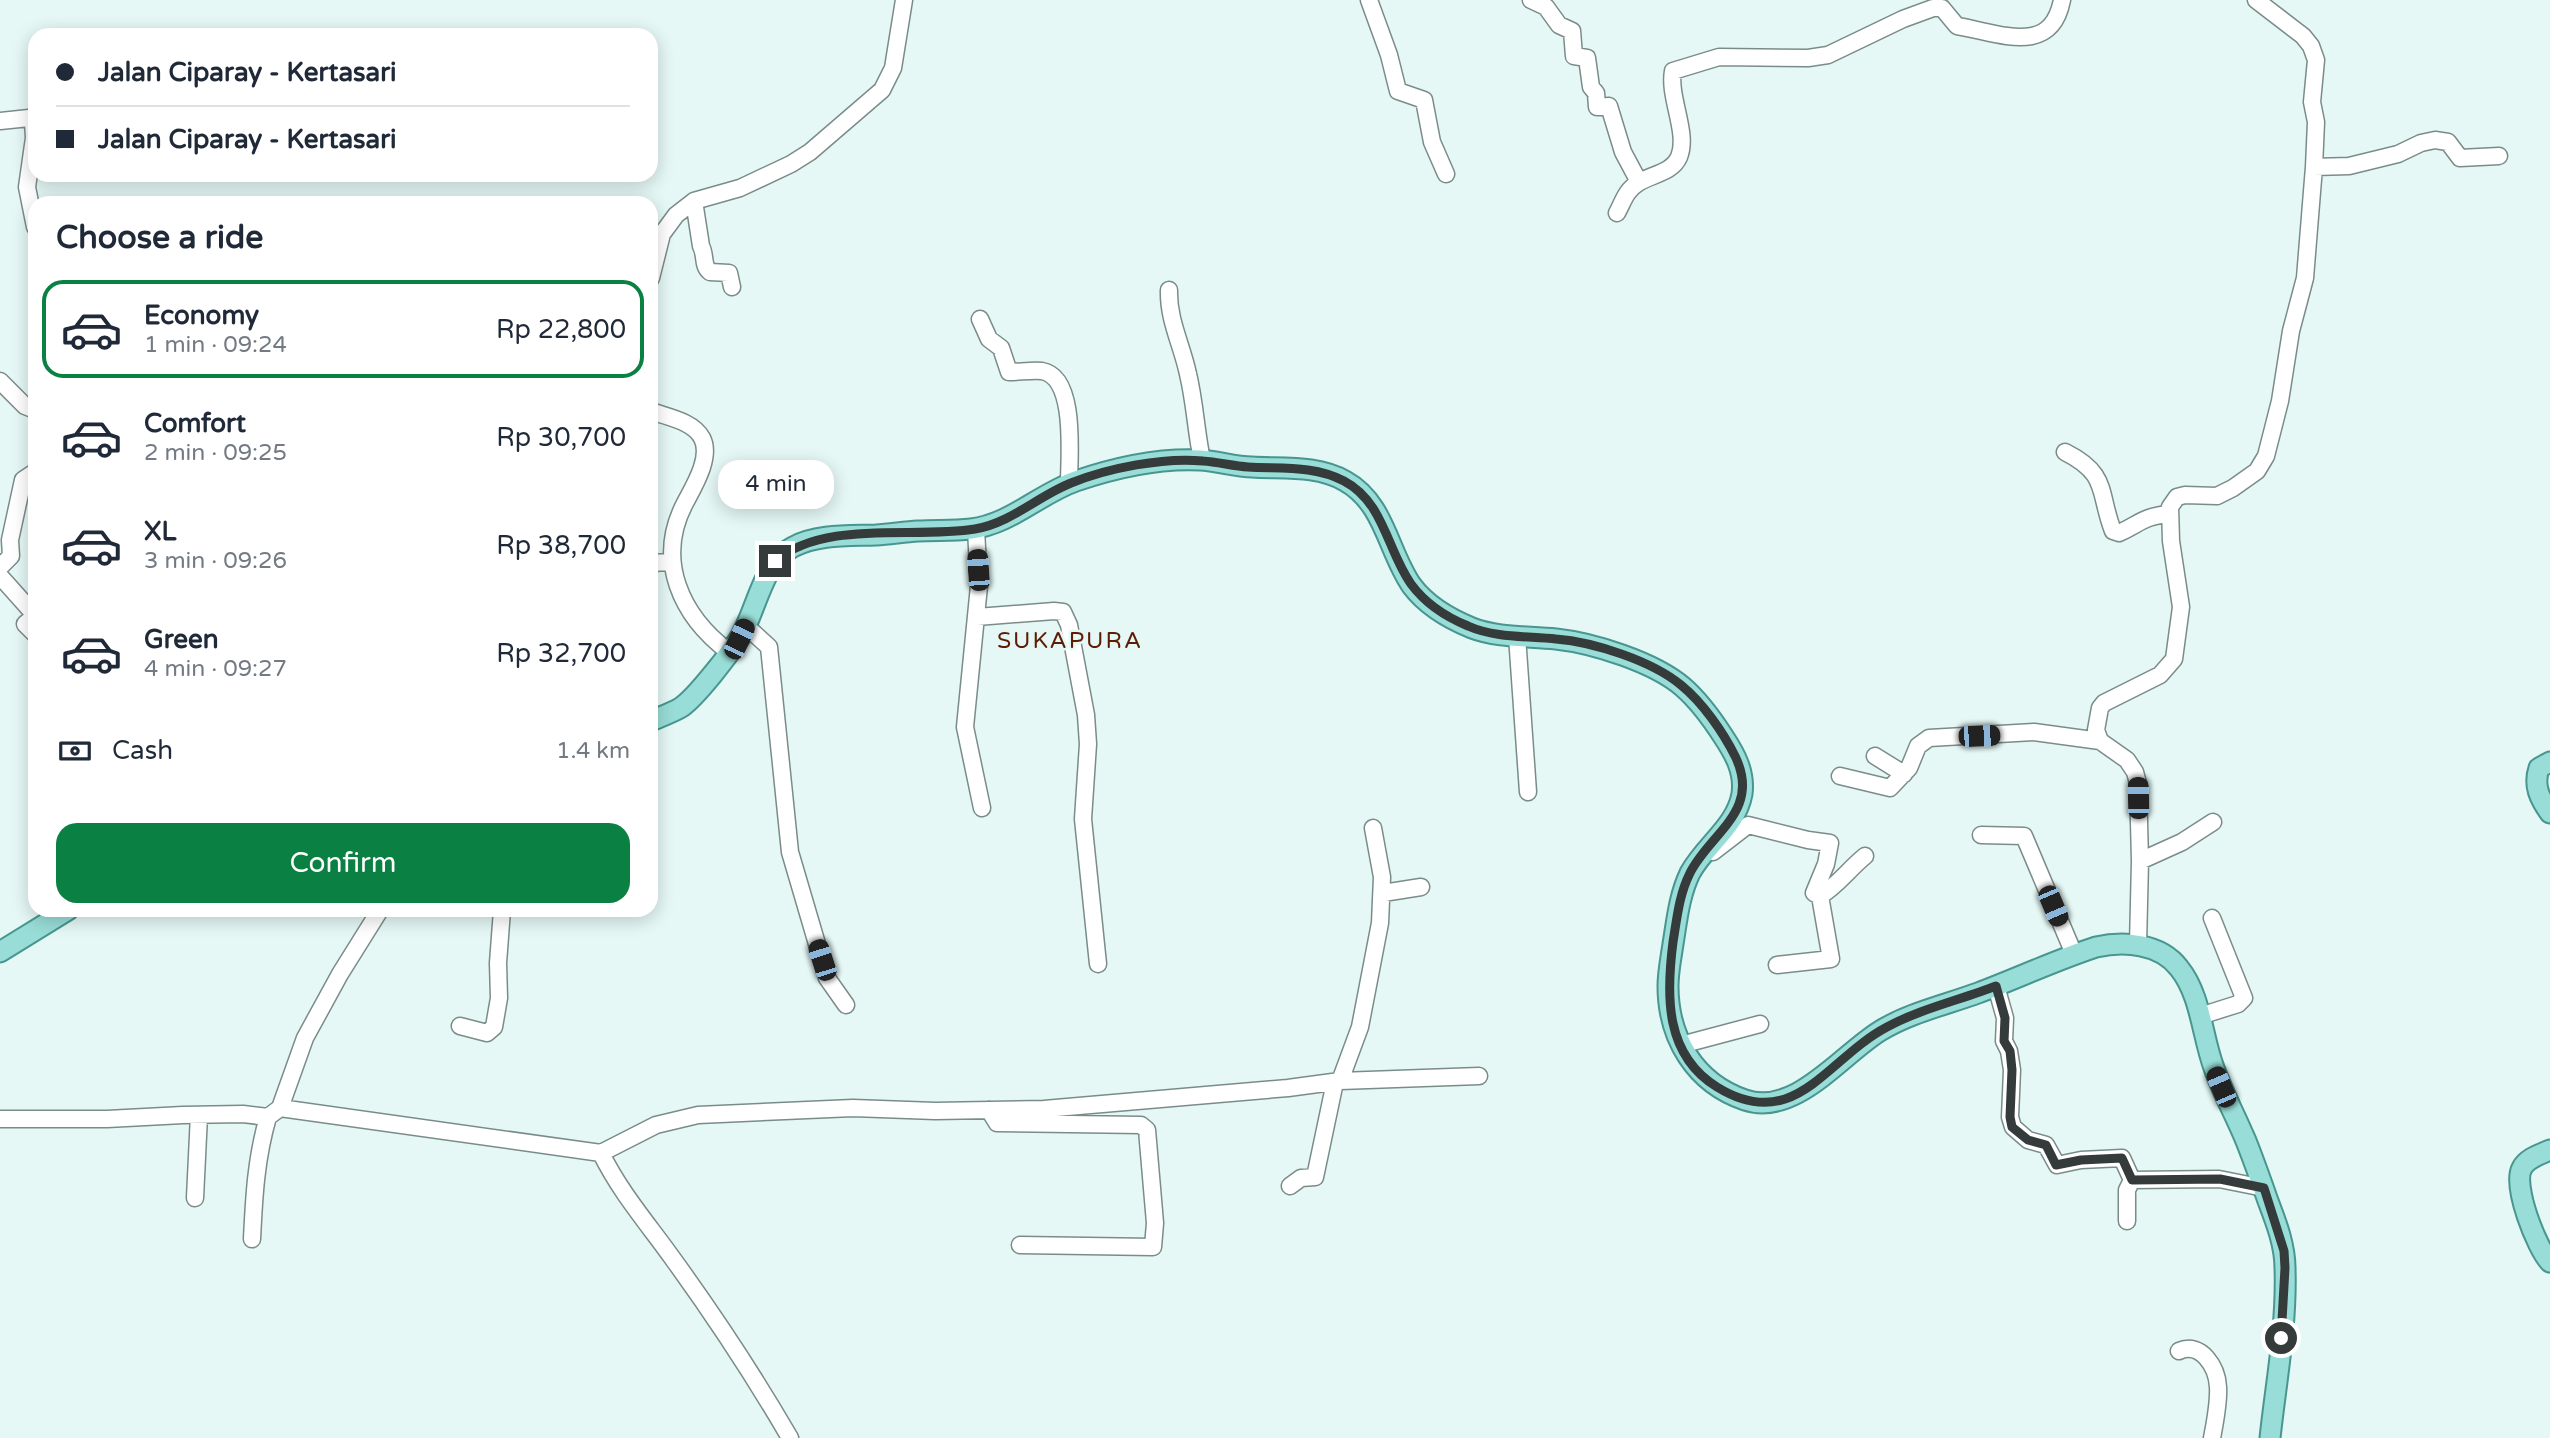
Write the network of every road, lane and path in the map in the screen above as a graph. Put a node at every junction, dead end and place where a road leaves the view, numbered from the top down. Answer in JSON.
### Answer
{"nodes":[{"id":1,"x":904,"y":0,"type":"edge"},
{"id":2,"x":1369,"y":0,"type":"edge"},
{"id":3,"x":1531,"y":0,"type":"edge"},
{"id":4,"x":2062,"y":0,"type":"edge"},
{"id":5,"x":2256,"y":0,"type":"edge"},
{"id":6,"x":28,"y":119,"type":"edge"},
{"id":7,"x":0,"y":121,"type":"edge"},
{"id":8,"x":2499,"y":156,"type":"dead end"},
{"id":9,"x":2314,"y":167,"type":"junction"},
{"id":10,"x":1446,"y":174,"type":"dead end"},
{"id":11,"x":1639,"y":182,"type":"junction"},
{"id":12,"x":694,"y":201,"type":"junction"},
{"id":13,"x":1617,"y":213,"type":"dead end"},
{"id":14,"x":658,"y":250,"type":"edge"},
{"id":15,"x":732,"y":287,"type":"dead end"},
{"id":16,"x":1169,"y":290,"type":"dead end"},
{"id":17,"x":981,"y":319,"type":"dead end"},
{"id":18,"x":0,"y":380,"type":"edge"},
{"id":19,"x":28,"y":407,"type":"edge"},
{"id":20,"x":658,"y":414,"type":"edge"},
{"id":21,"x":2065,"y":452,"type":"dead end"},
{"id":22,"x":1202,"y":460,"type":"junction"},
{"id":23,"x":28,"y":476,"type":"edge"},
{"id":24,"x":1069,"y":483,"type":"junction"},
{"id":25,"x":2168,"y":514,"type":"junction"},
{"id":26,"x":976,"y":529,"type":"junction"},
{"id":27,"x":671,"y":562,"type":"junction"},
{"id":28,"x":658,"y":563,"type":"edge"},
{"id":29,"x":0,"y":567,"type":"edge"},
{"id":30,"x":0,"y":576,"type":"edge"},
{"id":31,"x":28,"y":607,"type":"edge"},
{"id":32,"x":977,"y":617,"type":"junction"},
{"id":33,"x":746,"y":626,"type":"junction"},
{"id":34,"x":1517,"y":636,"type":"junction"},
{"id":35,"x":729,"y":652,"type":"junction"},
{"id":36,"x":658,"y":718,"type":"edge"},
{"id":37,"x":2101,"y":741,"type":"junction"},
{"id":38,"x":1875,"y":756,"type":"dead end"},
{"id":39,"x":2550,"y":762,"type":"edge"},
{"id":40,"x":1904,"y":774,"type":"junction"},
{"id":41,"x":1840,"y":776,"type":"dead end"},
{"id":42,"x":1528,"y":792,"type":"dead end"},
{"id":43,"x":982,"y":808,"type":"dead end"},
{"id":44,"x":2550,"y":813,"type":"edge"},
{"id":45,"x":2213,"y":822,"type":"dead end"},
{"id":46,"x":1373,"y":828,"type":"dead end"},
{"id":47,"x":1981,"y":835,"type":"dead end"},
{"id":48,"x":1865,"y":856,"type":"dead end"},
{"id":49,"x":1701,"y":857,"type":"junction"},
{"id":50,"x":2140,"y":861,"type":"junction"},
{"id":51,"x":1421,"y":887,"type":"dead end"},
{"id":52,"x":1383,"y":893,"type":"junction"},
{"id":53,"x":1820,"y":896,"type":"junction"},
{"id":54,"x":57,"y":917,"type":"edge"},
{"id":55,"x":376,"y":917,"type":"edge"},
{"id":56,"x":501,"y":917,"type":"edge"},
{"id":57,"x":2212,"y":918,"type":"dead end"},
{"id":58,"x":2137,"y":944,"type":"junction"},
{"id":59,"x":0,"y":952,"type":"edge"},
{"id":60,"x":2074,"y":954,"type":"junction"},
{"id":61,"x":1098,"y":964,"type":"dead end"},
{"id":62,"x":1777,"y":965,"type":"dead end"},
{"id":63,"x":1996,"y":986,"type":"junction"},
{"id":64,"x":846,"y":1005,"type":"dead end"},
{"id":65,"x":2200,"y":1016,"type":"junction"},
{"id":66,"x":1760,"y":1024,"type":"dead end"},
{"id":67,"x":460,"y":1026,"type":"dead end"},
{"id":68,"x":1681,"y":1045,"type":"junction"},
{"id":69,"x":1479,"y":1076,"type":"dead end"},
{"id":70,"x":1337,"y":1081,"type":"junction"},
{"id":71,"x":989,"y":1110,"type":"junction"},
{"id":72,"x":274,"y":1112,"type":"junction"},
{"id":73,"x":199,"y":1115,"type":"junction"},
{"id":74,"x":0,"y":1119,"type":"edge"},
{"id":75,"x":2550,"y":1150,"type":"edge"},
{"id":76,"x":601,"y":1153,"type":"junction"},
{"id":77,"x":2132,"y":1180,"type":"junction"},
{"id":78,"x":1290,"y":1186,"type":"dead end"},
{"id":79,"x":2264,"y":1188,"type":"junction"},
{"id":80,"x":195,"y":1198,"type":"dead end"},
{"id":81,"x":2127,"y":1221,"type":"dead end"},
{"id":82,"x":252,"y":1240,"type":"dead end"},
{"id":83,"x":1020,"y":1245,"type":"dead end"},
{"id":84,"x":2550,"y":1262,"type":"edge"},
{"id":85,"x":2179,"y":1351,"type":"dead end"},
{"id":86,"x":790,"y":1438,"type":"edge"},
{"id":87,"x":2212,"y":1438,"type":"edge"},
{"id":88,"x":2270,"y":1438,"type":"edge"}],
"edges":[{"from":1,"to":12,"type":"street"},
{"from":2,"to":10,"type":"street"},
{"from":3,"to":11,"type":"street"},
{"from":4,"to":11,"type":"street"},
{"from":5,"to":9,"type":"street"},
{"from":6,"to":7,"type":"street"},
{"from":8,"to":9,"type":"street"},
{"from":9,"to":25,"type":"street"},
{"from":11,"to":13,"type":"street"},
{"from":12,"to":14,"type":"street"},
{"from":12,"to":15,"type":"street"},
{"from":16,"to":22,"type":"street"},
{"from":17,"to":24,"type":"street"},
{"from":18,"to":19,"type":"street"},
{"from":20,"to":27,"type":"street"},
{"from":21,"to":25,"type":"street"},
{"from":22,"to":24,"type":"main road"},
{"from":22,"to":34,"type":"main road"},
{"from":23,"to":29,"type":"street"},
{"from":24,"to":26,"type":"main road"},
{"from":25,"to":37,"type":"street"},
{"from":26,"to":32,"type":"street"},
{"from":26,"to":33,"type":"main road"},
{"from":27,"to":28,"type":"street"},
{"from":27,"to":35,"type":"street"},
{"from":30,"to":31,"type":"street"},
{"from":32,"to":43,"type":"street"},
{"from":32,"to":61,"type":"street"},
{"from":33,"to":35,"type":"main road"},
{"from":33,"to":64,"type":"street"},
{"from":34,"to":42,"type":"street"},
{"from":34,"to":49,"type":"main road"},
{"from":35,"to":36,"type":"main road"},
{"from":37,"to":40,"type":"street"},
{"from":37,"to":50,"type":"street"},
{"from":38,"to":40,"type":"street"},
{"from":39,"to":44,"type":"main road"},
{"from":40,"to":41,"type":"street"},
{"from":45,"to":50,"type":"street"},
{"from":46,"to":52,"type":"street"},
{"from":47,"to":60,"type":"street"},
{"from":48,"to":53,"type":"street"},
{"from":49,"to":53,"type":"street"},
{"from":49,"to":68,"type":"main road"},
{"from":50,"to":58,"type":"street"},
{"from":51,"to":52,"type":"street"},
{"from":52,"to":70,"type":"street"},
{"from":53,"to":62,"type":"street"},
{"from":54,"to":59,"type":"main road"},
{"from":55,"to":72,"type":"street"},
{"from":56,"to":67,"type":"street"},
{"from":57,"to":65,"type":"street"},
{"from":58,"to":60,"type":"main road"},
{"from":58,"to":65,"type":"main road"},
{"from":60,"to":63,"type":"main road"},
{"from":63,"to":68,"type":"main road"},
{"from":63,"to":77,"type":"street"},
{"from":65,"to":79,"type":"main road"},
{"from":66,"to":68,"type":"street"},
{"from":69,"to":70,"type":"street"},
{"from":70,"to":71,"type":"street"},
{"from":70,"to":78,"type":"street"},
{"from":71,"to":76,"type":"street"},
{"from":71,"to":83,"type":"street"},
{"from":72,"to":73,"type":"street"},
{"from":72,"to":76,"type":"street"},
{"from":72,"to":82,"type":"street"},
{"from":73,"to":74,"type":"street"},
{"from":73,"to":80,"type":"street"},
{"from":75,"to":84,"type":"main road"},
{"from":76,"to":86,"type":"street"},
{"from":77,"to":79,"type":"street"},
{"from":77,"to":81,"type":"street"},
{"from":79,"to":88,"type":"main road"},
{"from":85,"to":87,"type":"street"}]}
